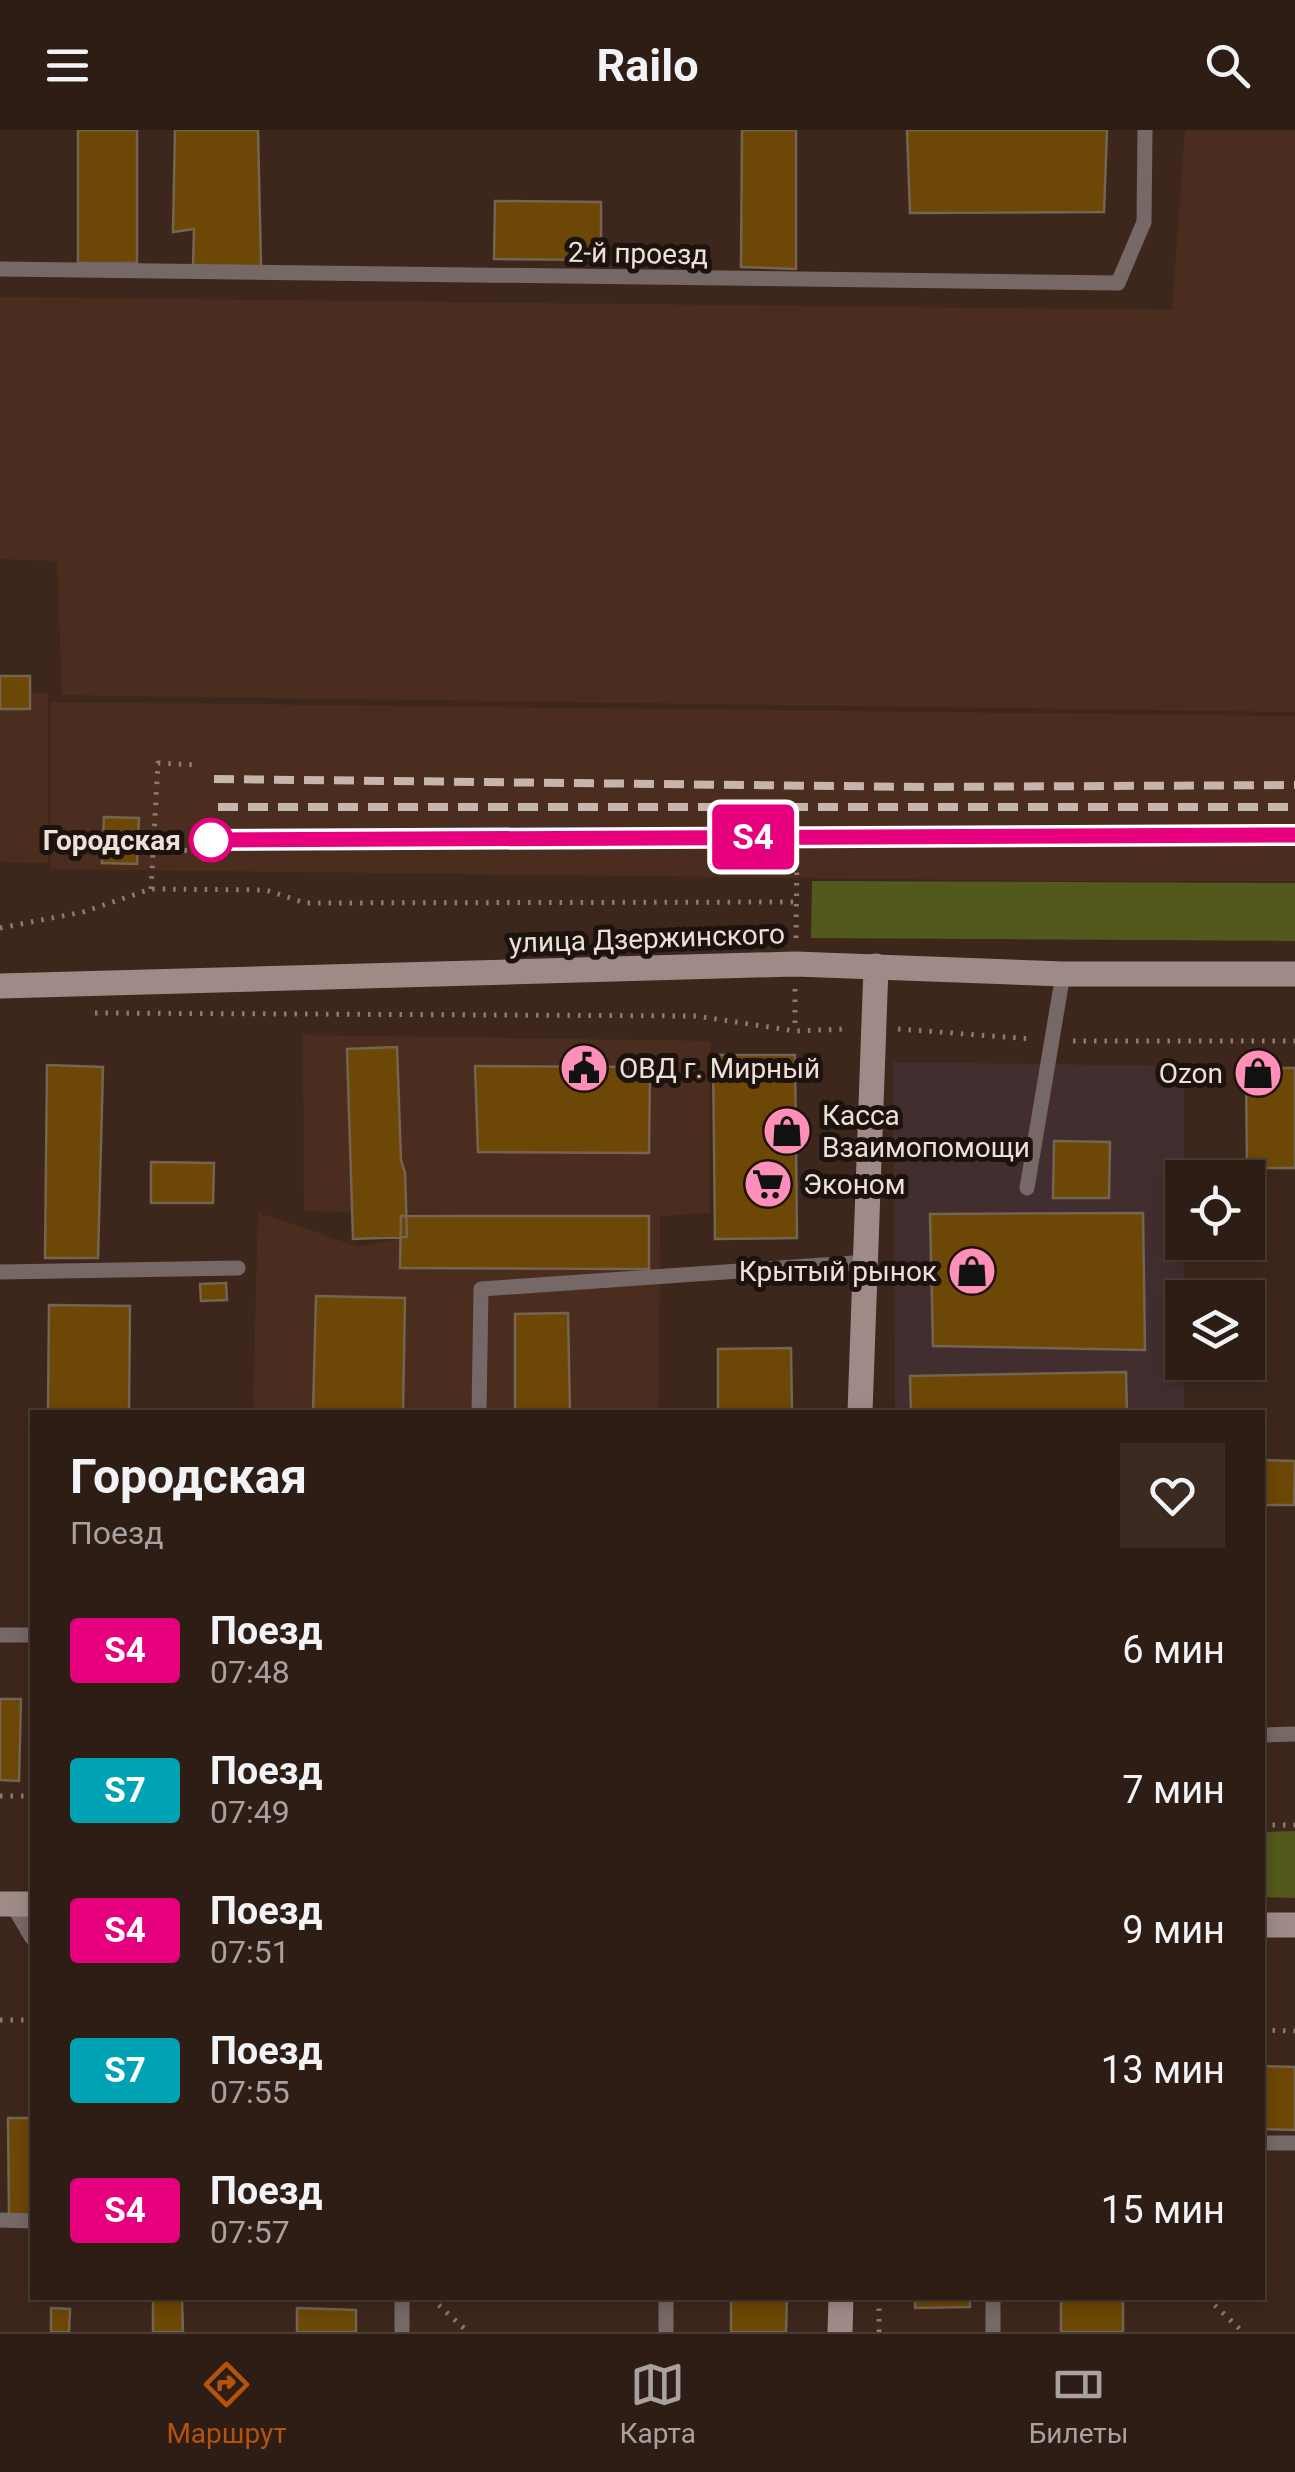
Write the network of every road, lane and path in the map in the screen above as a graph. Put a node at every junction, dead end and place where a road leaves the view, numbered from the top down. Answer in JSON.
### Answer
{"nodes":[{"id":1,"x":1145,"y":130,"type":"edge"},
{"id":2,"x":0,"y":269,"type":"edge"},
{"id":3,"x":199,"y":765,"type":"dead end"},
{"id":4,"x":152,"y":849,"type":"junction"},
{"id":5,"x":195,"y":851,"type":"dead end"},
{"id":6,"x":797,"y":855,"type":"dead end"},
{"id":7,"x":796,"y":874,"type":"dead end"},
{"id":8,"x":151,"y":889,"type":"junction"},
{"id":9,"x":797,"y":902,"type":"dead end"},
{"id":10,"x":0,"y":928,"type":"edge"},
{"id":11,"x":876,"y":966,"type":"junction"},
{"id":12,"x":1063,"y":974,"type":"junction"},
{"id":13,"x":1295,"y":974,"type":"edge"},
{"id":14,"x":0,"y":986,"type":"edge"},
{"id":15,"x":80,"y":1013,"type":"dead end"},
{"id":16,"x":874,"y":1027,"type":"junction"},
{"id":17,"x":1052,"y":1041,"type":"junction"},
{"id":18,"x":1295,"y":1041,"type":"edge"},
{"id":19,"x":1027,"y":1188,"type":"dead end"},
{"id":20,"x":867,"y":1262,"type":"junction"},
{"id":21,"x":238,"y":1268,"type":"dead end"},
{"id":22,"x":0,"y":1272,"type":"edge"},
{"id":23,"x":478,"y":1410,"type":"edge"},
{"id":24,"x":860,"y":1410,"type":"edge"},
{"id":25,"x":0,"y":1635,"type":"edge"},
{"id":26,"x":30,"y":1635,"type":"edge"},
{"id":27,"x":1295,"y":1734,"type":"edge"},
{"id":28,"x":1265,"y":1735,"type":"edge"},
{"id":29,"x":0,"y":1796,"type":"edge"},
{"id":30,"x":30,"y":1796,"type":"edge"},
{"id":31,"x":1295,"y":1825,"type":"edge"},
{"id":32,"x":1265,"y":1826,"type":"edge"},
{"id":33,"x":15,"y":1904,"type":"edge"},
{"id":34,"x":1265,"y":1925,"type":"edge"},
{"id":35,"x":1295,"y":1925,"type":"edge"},
{"id":36,"x":30,"y":1934,"type":"edge"},
{"id":37,"x":0,"y":2020,"type":"edge"},
{"id":38,"x":30,"y":2020,"type":"edge"},
{"id":39,"x":1265,"y":2030,"type":"edge"},
{"id":40,"x":1295,"y":2031,"type":"edge"},
{"id":41,"x":1265,"y":2142,"type":"edge"},
{"id":42,"x":1295,"y":2142,"type":"edge"},
{"id":43,"x":0,"y":2220,"type":"edge"},
{"id":44,"x":30,"y":2221,"type":"edge"},
{"id":45,"x":402,"y":2300,"type":"edge"},
{"id":46,"x":433,"y":2300,"type":"edge"},
{"id":47,"x":666,"y":2300,"type":"edge"},
{"id":48,"x":840,"y":2300,"type":"edge"},
{"id":49,"x":879,"y":2300,"type":"edge"},
{"id":50,"x":993,"y":2300,"type":"edge"},
{"id":51,"x":1208,"y":2300,"type":"edge"},
{"id":52,"x":402,"y":2332,"type":"edge"},
{"id":53,"x":468,"y":2332,"type":"edge"},
{"id":54,"x":666,"y":2332,"type":"edge"},
{"id":55,"x":840,"y":2332,"type":"edge"},
{"id":56,"x":879,"y":2332,"type":"edge"},
{"id":57,"x":992,"y":2332,"type":"edge"},
{"id":58,"x":1243,"y":2332,"type":"edge"}],
"edges":[{"from":1,"to":2,"type":"lane","name":"2-й проезд"},
{"from":3,"to":4,"type":"path"},
{"from":4,"to":5,"type":"path"},
{"from":4,"to":8,"type":"path"},
{"from":6,"to":7,"type":"path"},
{"from":8,"to":9,"type":"path"},
{"from":8,"to":10,"type":"path"},
{"from":11,"to":12,"type":"street","name":"улица Дзержинского"},
{"from":11,"to":14,"type":"street","name":"улица Дзержинского"},
{"from":11,"to":16,"type":"street"},
{"from":12,"to":13,"type":"street","name":"улица Дзержинского"},
{"from":12,"to":17,"type":"lane"},
{"from":15,"to":16,"type":"path"},
{"from":16,"to":17,"type":"path"},
{"from":16,"to":20,"type":"street"},
{"from":17,"to":18,"type":"path"},
{"from":17,"to":19,"type":"lane"},
{"from":20,"to":23,"type":"lane"},
{"from":20,"to":24,"type":"street"},
{"from":21,"to":22,"type":"lane"},
{"from":25,"to":26,"type":"lane"},
{"from":27,"to":28,"type":"lane"},
{"from":29,"to":30,"type":"path"},
{"from":31,"to":32,"type":"path"},
{"from":33,"to":36,"type":"lane"},
{"from":34,"to":35,"type":"street"},
{"from":37,"to":38,"type":"path"},
{"from":39,"to":40,"type":"path"},
{"from":41,"to":42,"type":"lane"},
{"from":43,"to":44,"type":"lane"},
{"from":45,"to":52,"type":"lane"},
{"from":46,"to":53,"type":"path"},
{"from":47,"to":54,"type":"lane"},
{"from":48,"to":55,"type":"street"},
{"from":49,"to":56,"type":"path"},
{"from":50,"to":57,"type":"lane"},
{"from":51,"to":58,"type":"path"}]}
